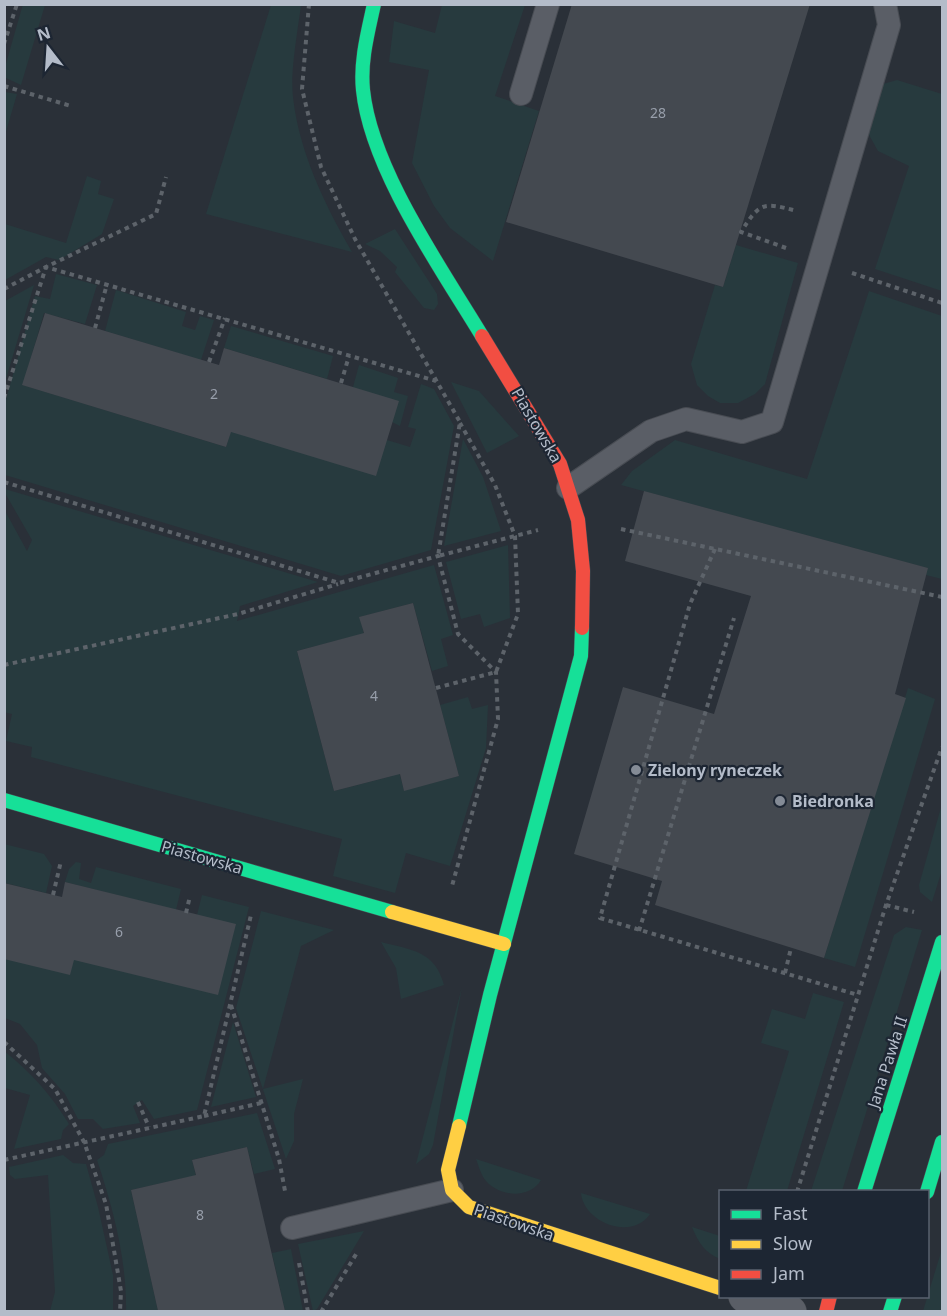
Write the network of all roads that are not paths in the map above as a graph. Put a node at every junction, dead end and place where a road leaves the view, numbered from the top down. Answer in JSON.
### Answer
{"nodes":[{"id":1,"x":374,"y":4,"type":"edge"},
{"id":2,"x":548,"y":4,"type":"edge"},
{"id":3,"x":885,"y":4,"type":"edge"},
{"id":4,"x":521,"y":94,"type":"dead end"},
{"id":5,"x":568,"y":488,"type":"junction"},
{"id":6,"x":4,"y":800,"type":"edge"},
{"id":7,"x":942,"y":942,"type":"edge"},
{"id":8,"x":504,"y":944,"type":"junction"},
{"id":9,"x":942,"y":1142,"type":"edge"},
{"id":10,"x":452,"y":1190,"type":"junction"},
{"id":11,"x":864,"y":1190,"type":"edge"},
{"id":12,"x":927,"y":1190,"type":"edge"},
{"id":13,"x":292,"y":1228,"type":"road end"},
{"id":14,"x":719,"y":1288,"type":"edge"},
{"id":15,"x":751,"y":1298,"type":"edge"},
{"id":16,"x":790,"y":1311,"type":"edge"}],
"edges":[{"from":1,"to":5,"type":"street","name":"Piastowska"},
{"from":2,"to":4,"type":"lane"},
{"from":3,"to":5,"type":"lane"},
{"from":5,"to":8,"type":"street","name":"Piastowska"},
{"from":6,"to":8,"type":"street","name":"Piastowska"},
{"from":7,"to":11,"type":"street","name":"Jana Pawła II"},
{"from":8,"to":10,"type":"street","name":"Piastowska"},
{"from":9,"to":12,"type":"street"},
{"from":10,"to":13,"type":"lane"},
{"from":10,"to":14,"type":"street","name":"Piastowska"},
{"from":15,"to":16,"type":"street"}]}
